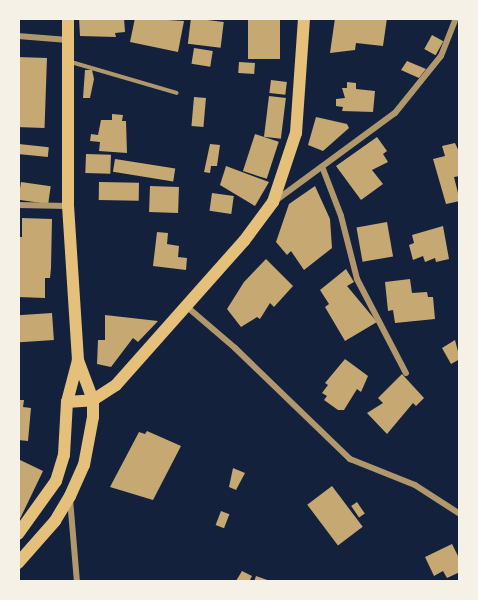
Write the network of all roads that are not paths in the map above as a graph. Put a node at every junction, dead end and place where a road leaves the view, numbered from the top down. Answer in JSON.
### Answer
{"nodes":[{"id":1,"x":68,"y":18,"type":"edge"},
{"id":2,"x":304,"y":18,"type":"edge"},
{"id":3,"x":456,"y":18,"type":"edge"},
{"id":4,"x":18,"y":36,"type":"edge"},
{"id":5,"x":68,"y":40,"type":"junction"},
{"id":6,"x":68,"y":62,"type":"junction"},
{"id":7,"x":177,"y":93,"type":"dead end"},
{"id":8,"x":323,"y":169,"type":"junction"},
{"id":9,"x":273,"y":202,"type":"junction"},
{"id":10,"x":18,"y":206,"type":"edge"},
{"id":11,"x":68,"y":206,"type":"junction"},
{"id":12,"x":186,"y":306,"type":"junction"},
{"id":13,"x":78,"y":360,"type":"junction"},
{"id":14,"x":406,"y":373,"type":"dead end"},
{"id":15,"x":93,"y":400,"type":"junction"},
{"id":16,"x":67,"y":402,"type":"junction"},
{"id":17,"x":70,"y":496,"type":"junction"},
{"id":18,"x":460,"y":514,"type":"edge"},
{"id":19,"x":18,"y":534,"type":"edge"},
{"id":20,"x":18,"y":563,"type":"edge"},
{"id":21,"x":77,"y":582,"type":"edge"}],
"edges":[{"from":1,"to":5,"type":"main road"},
{"from":2,"to":9,"type":"main road"},
{"from":3,"to":8,"type":"street"},
{"from":4,"to":5,"type":"street"},
{"from":5,"to":6,"type":"main road"},
{"from":6,"to":7,"type":"lane"},
{"from":6,"to":11,"type":"main road"},
{"from":8,"to":9,"type":"street"},
{"from":8,"to":14,"type":"street"},
{"from":9,"to":12,"type":"main road"},
{"from":10,"to":11,"type":"street"},
{"from":11,"to":13,"type":"main road"},
{"from":12,"to":15,"type":"main road"},
{"from":12,"to":18,"type":"street"},
{"from":13,"to":15,"type":"main road"},
{"from":13,"to":16,"type":"main road"},
{"from":15,"to":16,"type":"main road"},
{"from":15,"to":17,"type":"main road"},
{"from":16,"to":19,"type":"main road"},
{"from":17,"to":20,"type":"main road"},
{"from":17,"to":21,"type":"street"}]}
